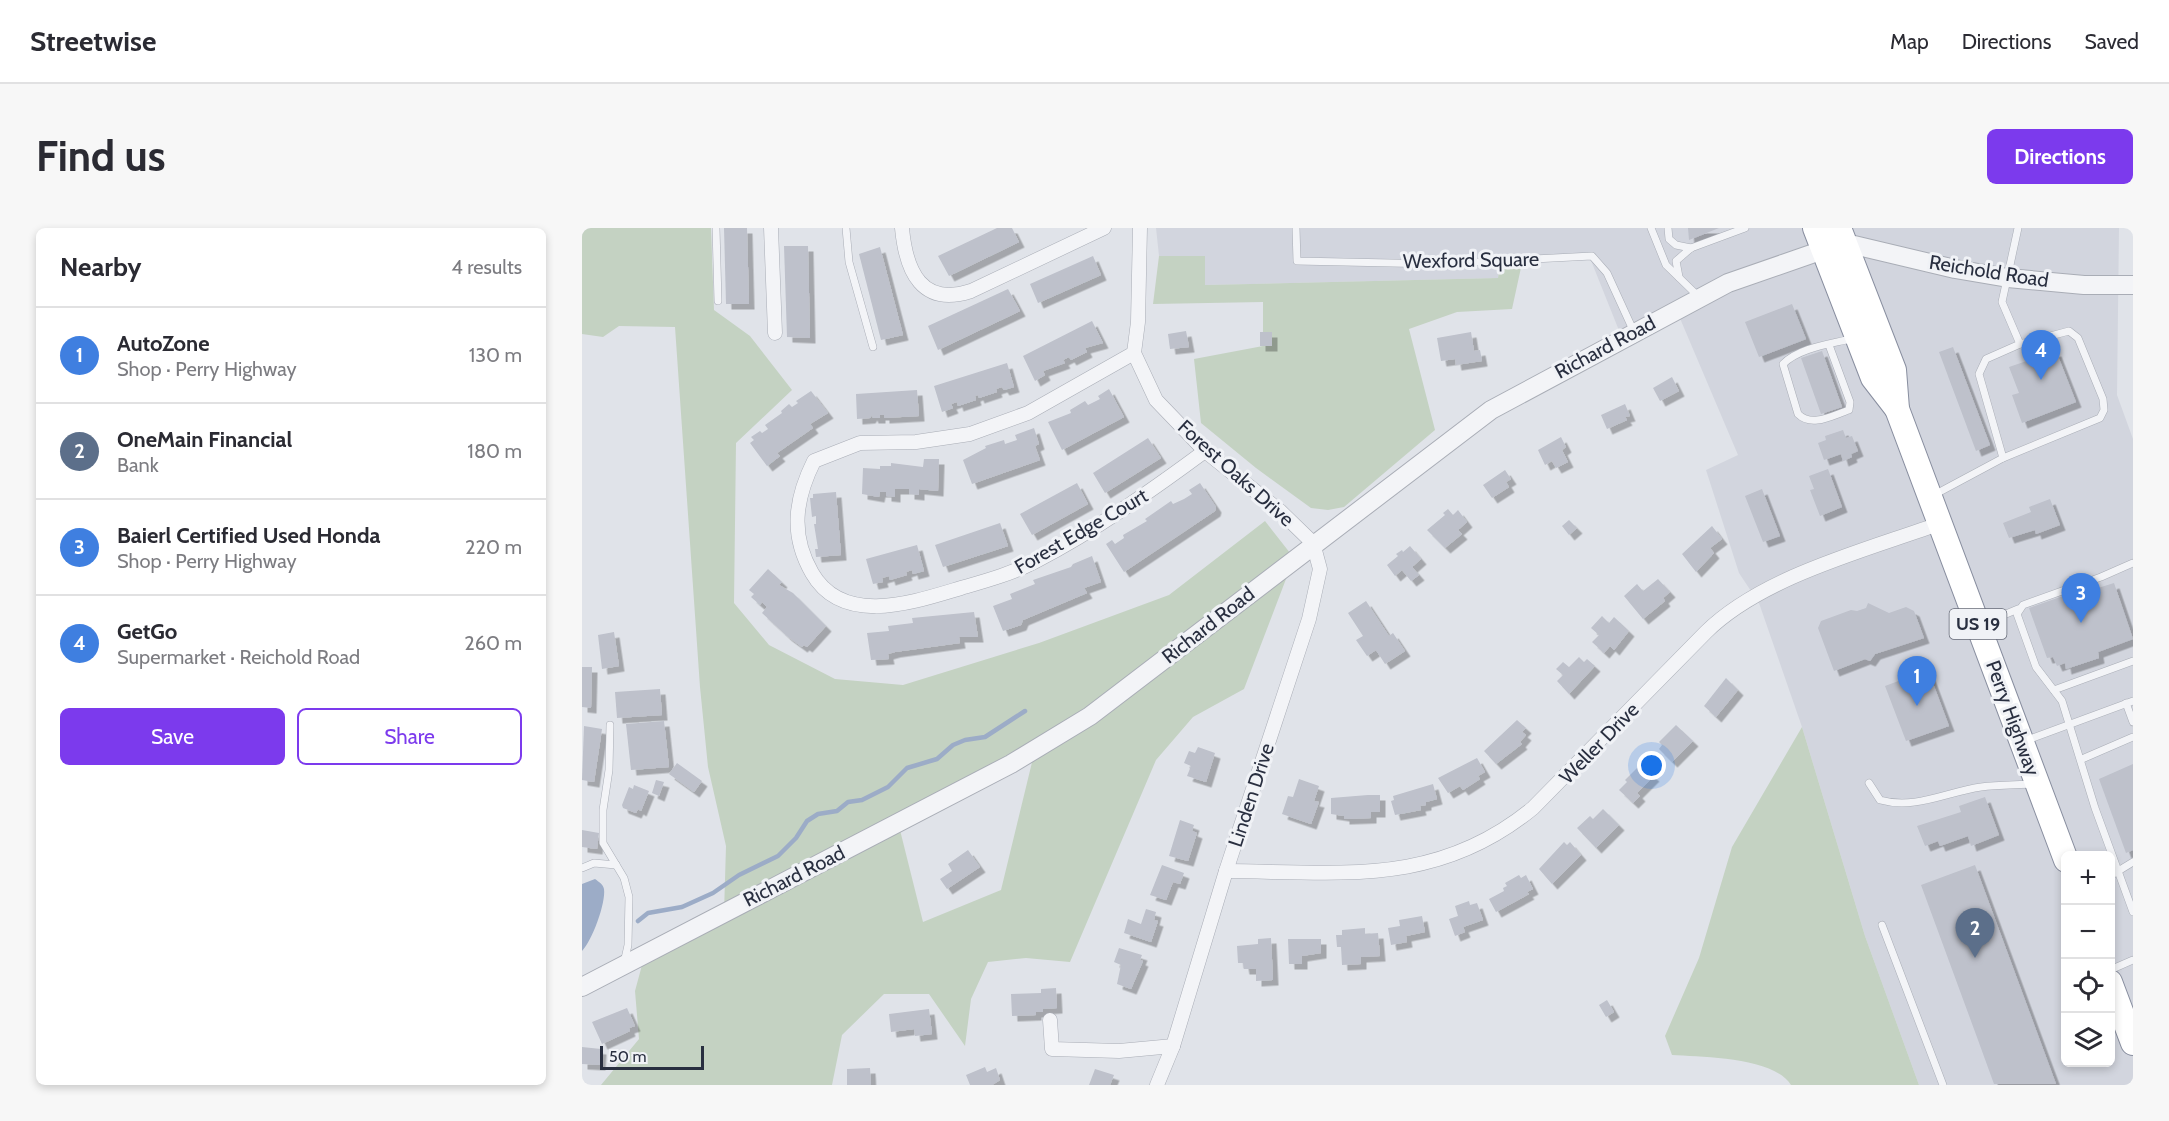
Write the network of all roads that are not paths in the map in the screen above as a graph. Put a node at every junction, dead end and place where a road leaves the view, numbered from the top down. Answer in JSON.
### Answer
{"nodes":[{"id":1,"x":716,"y":228,"type":"edge"},
{"id":2,"x":771,"y":228,"type":"edge"},
{"id":3,"x":846,"y":228,"type":"edge"},
{"id":4,"x":902,"y":228,"type":"edge"},
{"id":5,"x":1104,"y":228,"type":"edge"},
{"id":6,"x":1140,"y":228,"type":"edge"},
{"id":7,"x":1296,"y":228,"type":"edge"},
{"id":8,"x":1651,"y":228,"type":"edge"},
{"id":9,"x":1668,"y":228,"type":"edge"},
{"id":10,"x":1745,"y":228,"type":"edge"},
{"id":11,"x":2018,"y":228,"type":"edge"},
{"id":12,"x":1831,"y":238,"type":"edge"},
{"id":13,"x":1690,"y":248,"type":"junction"},
{"id":14,"x":1679,"y":278,"type":"junction"},
{"id":15,"x":2008,"y":278,"type":"junction"},
{"id":16,"x":2133,"y":285,"type":"edge"},
{"id":17,"x":1699,"y":297,"type":"junction"},
{"id":18,"x":718,"y":301,"type":"dead end"},
{"id":19,"x":1634,"y":332,"type":"junction"},
{"id":20,"x":775,"y":333,"type":"dead end"},
{"id":21,"x":1857,"y":337,"type":"junction"},
{"id":22,"x":2020,"y":344,"type":"junction"},
{"id":23,"x":1829,"y":345,"type":"junction"},
{"id":24,"x":873,"y":347,"type":"dead end"},
{"id":25,"x":1134,"y":353,"type":"junction"},
{"id":26,"x":1897,"y":409,"type":"junction"},
{"id":27,"x":1205,"y":451,"type":"junction"},
{"id":28,"x":2003,"y":458,"type":"junction"},
{"id":29,"x":1931,"y":497,"type":"junction"},
{"id":30,"x":1941,"y":523,"type":"junction"},
{"id":31,"x":1313,"y":543,"type":"junction"},
{"id":32,"x":2133,"y":563,"type":"edge"},
{"id":33,"x":2018,"y":609,"type":"junction"},
{"id":34,"x":1979,"y":625,"type":"junction"},
{"id":35,"x":2133,"y":661,"type":"edge"},
{"id":36,"x":2054,"y":690,"type":"junction"},
{"id":37,"x":2130,"y":702,"type":"edge"},
{"id":38,"x":2133,"y":722,"type":"edge"},
{"id":39,"x":2070,"y":724,"type":"junction"},
{"id":40,"x":610,"y":725,"type":"dead end"},
{"id":41,"x":2133,"y":737,"type":"edge"},
{"id":42,"x":2022,"y":742,"type":"junction"},
{"id":43,"x":2082,"y":759,"type":"junction"},
{"id":44,"x":1869,"y":783,"type":"dead end"},
{"id":45,"x":2037,"y":784,"type":"junction"},
{"id":46,"x":2063,"y":851,"type":"edge"},
{"id":47,"x":2133,"y":862,"type":"edge"},
{"id":48,"x":616,"y":865,"type":"junction"},
{"id":49,"x":582,"y":868,"type":"edge"},
{"id":50,"x":1226,"y":871,"type":"junction"},
{"id":51,"x":2118,"y":871,"type":"junction"},
{"id":52,"x":2115,"y":873,"type":"edge"},
{"id":53,"x":2131,"y":899,"type":"edge"},
{"id":54,"x":2133,"y":912,"type":"edge"},
{"id":55,"x":1882,"y":925,"type":"dead end"},
{"id":56,"x":2133,"y":960,"type":"edge"},
{"id":57,"x":623,"y":965,"type":"junction"},
{"id":58,"x":2115,"y":968,"type":"edge"},
{"id":59,"x":582,"y":987,"type":"edge"},
{"id":60,"x":2115,"y":995,"type":"edge"},
{"id":61,"x":1050,"y":1020,"type":"dead end"},
{"id":62,"x":2133,"y":1043,"type":"edge"},
{"id":63,"x":1173,"y":1046,"type":"junction"},
{"id":64,"x":1157,"y":1085,"type":"edge"},
{"id":65,"x":1943,"y":1085,"type":"edge"}],
"edges":[{"from":1,"to":18,"type":"lane"},
{"from":2,"to":20,"type":"street"},
{"from":3,"to":24,"type":"lane"},
{"from":4,"to":5,"type":"street"},
{"from":6,"to":25,"type":"street"},
{"from":7,"to":19,"type":"lane","name":"Wexford Square"},
{"from":8,"to":14,"type":"lane"},
{"from":9,"to":13,"type":"lane"},
{"from":10,"to":13,"type":"lane"},
{"from":11,"to":15,"type":"lane"},
{"from":12,"to":15,"type":"street","name":"Reichold Road"},
{"from":12,"to":17,"type":"street","name":"Richard Road"},
{"from":12,"to":21,"type":"highway","name":"Perry Highway","number":"US 19"},
{"from":12,"to":26,"type":"highway","name":"Perry Highway","number":"US 19"},
{"from":13,"to":14,"type":"lane"},
{"from":14,"to":17,"type":"lane"},
{"from":15,"to":16,"type":"street","name":"Reichold Road"},
{"from":15,"to":22,"type":"lane"},
{"from":17,"to":19,"type":"street","name":"Richard Road"},
{"from":19,"to":31,"type":"street","name":"Richard Road"},
{"from":21,"to":23,"type":"lane"},
{"from":21,"to":26,"type":"highway","name":"Perry Highway","number":"US 19"},
{"from":22,"to":28,"type":"lane"},
{"from":22,"to":28,"type":"lane"},
{"from":23,"to":23,"type":"lane"},
{"from":25,"to":27,"type":"street","name":"Forest Oaks Drive"},
{"from":25,"to":27,"type":"street","name":"Forest Edge Court"},
{"from":26,"to":29,"type":"highway","name":"Perry Highway","number":"US 19"},
{"from":27,"to":31,"type":"street","name":"Forest Oaks Drive"},
{"from":28,"to":29,"type":"lane"},
{"from":29,"to":30,"type":"highway","name":"Perry Highway","number":"US 19"},
{"from":30,"to":34,"type":"highway","name":"Perry Highway","number":"US 19"},
{"from":30,"to":50,"type":"street","name":"Weller Drive"},
{"from":31,"to":50,"type":"street","name":"Linden Drive"},
{"from":31,"to":57,"type":"street","name":"Richard Road"},
{"from":32,"to":33,"type":"lane"},
{"from":33,"to":34,"type":"lane"},
{"from":33,"to":36,"type":"lane"},
{"from":34,"to":42,"type":"highway","name":"Perry Highway","number":"US 19"},
{"from":35,"to":36,"type":"lane"},
{"from":36,"to":39,"type":"lane"},
{"from":37,"to":38,"type":"lane"},
{"from":37,"to":39,"type":"lane"},
{"from":39,"to":42,"type":"lane"},
{"from":39,"to":43,"type":"lane"},
{"from":40,"to":48,"type":"lane"},
{"from":41,"to":43,"type":"lane"},
{"from":42,"to":45,"type":"highway","name":"Perry Highway","number":"US 19"},
{"from":43,"to":51,"type":"lane"},
{"from":44,"to":45,"type":"lane"},
{"from":45,"to":46,"type":"highway","name":"Perry Highway","number":"US 19"},
{"from":47,"to":51,"type":"lane"},
{"from":48,"to":49,"type":"lane"},
{"from":48,"to":57,"type":"lane"},
{"from":50,"to":63,"type":"street","name":"Linden Drive"},
{"from":51,"to":52,"type":"lane"},
{"from":51,"to":53,"type":"lane"},
{"from":53,"to":54,"type":"lane"},
{"from":55,"to":65,"type":"lane"},
{"from":56,"to":58,"type":"lane"},
{"from":57,"to":59,"type":"street","name":"Richard Road"},
{"from":60,"to":62,"type":"highway"},
{"from":61,"to":63,"type":"street"},
{"from":63,"to":64,"type":"street","name":"Linden Drive"}]}
